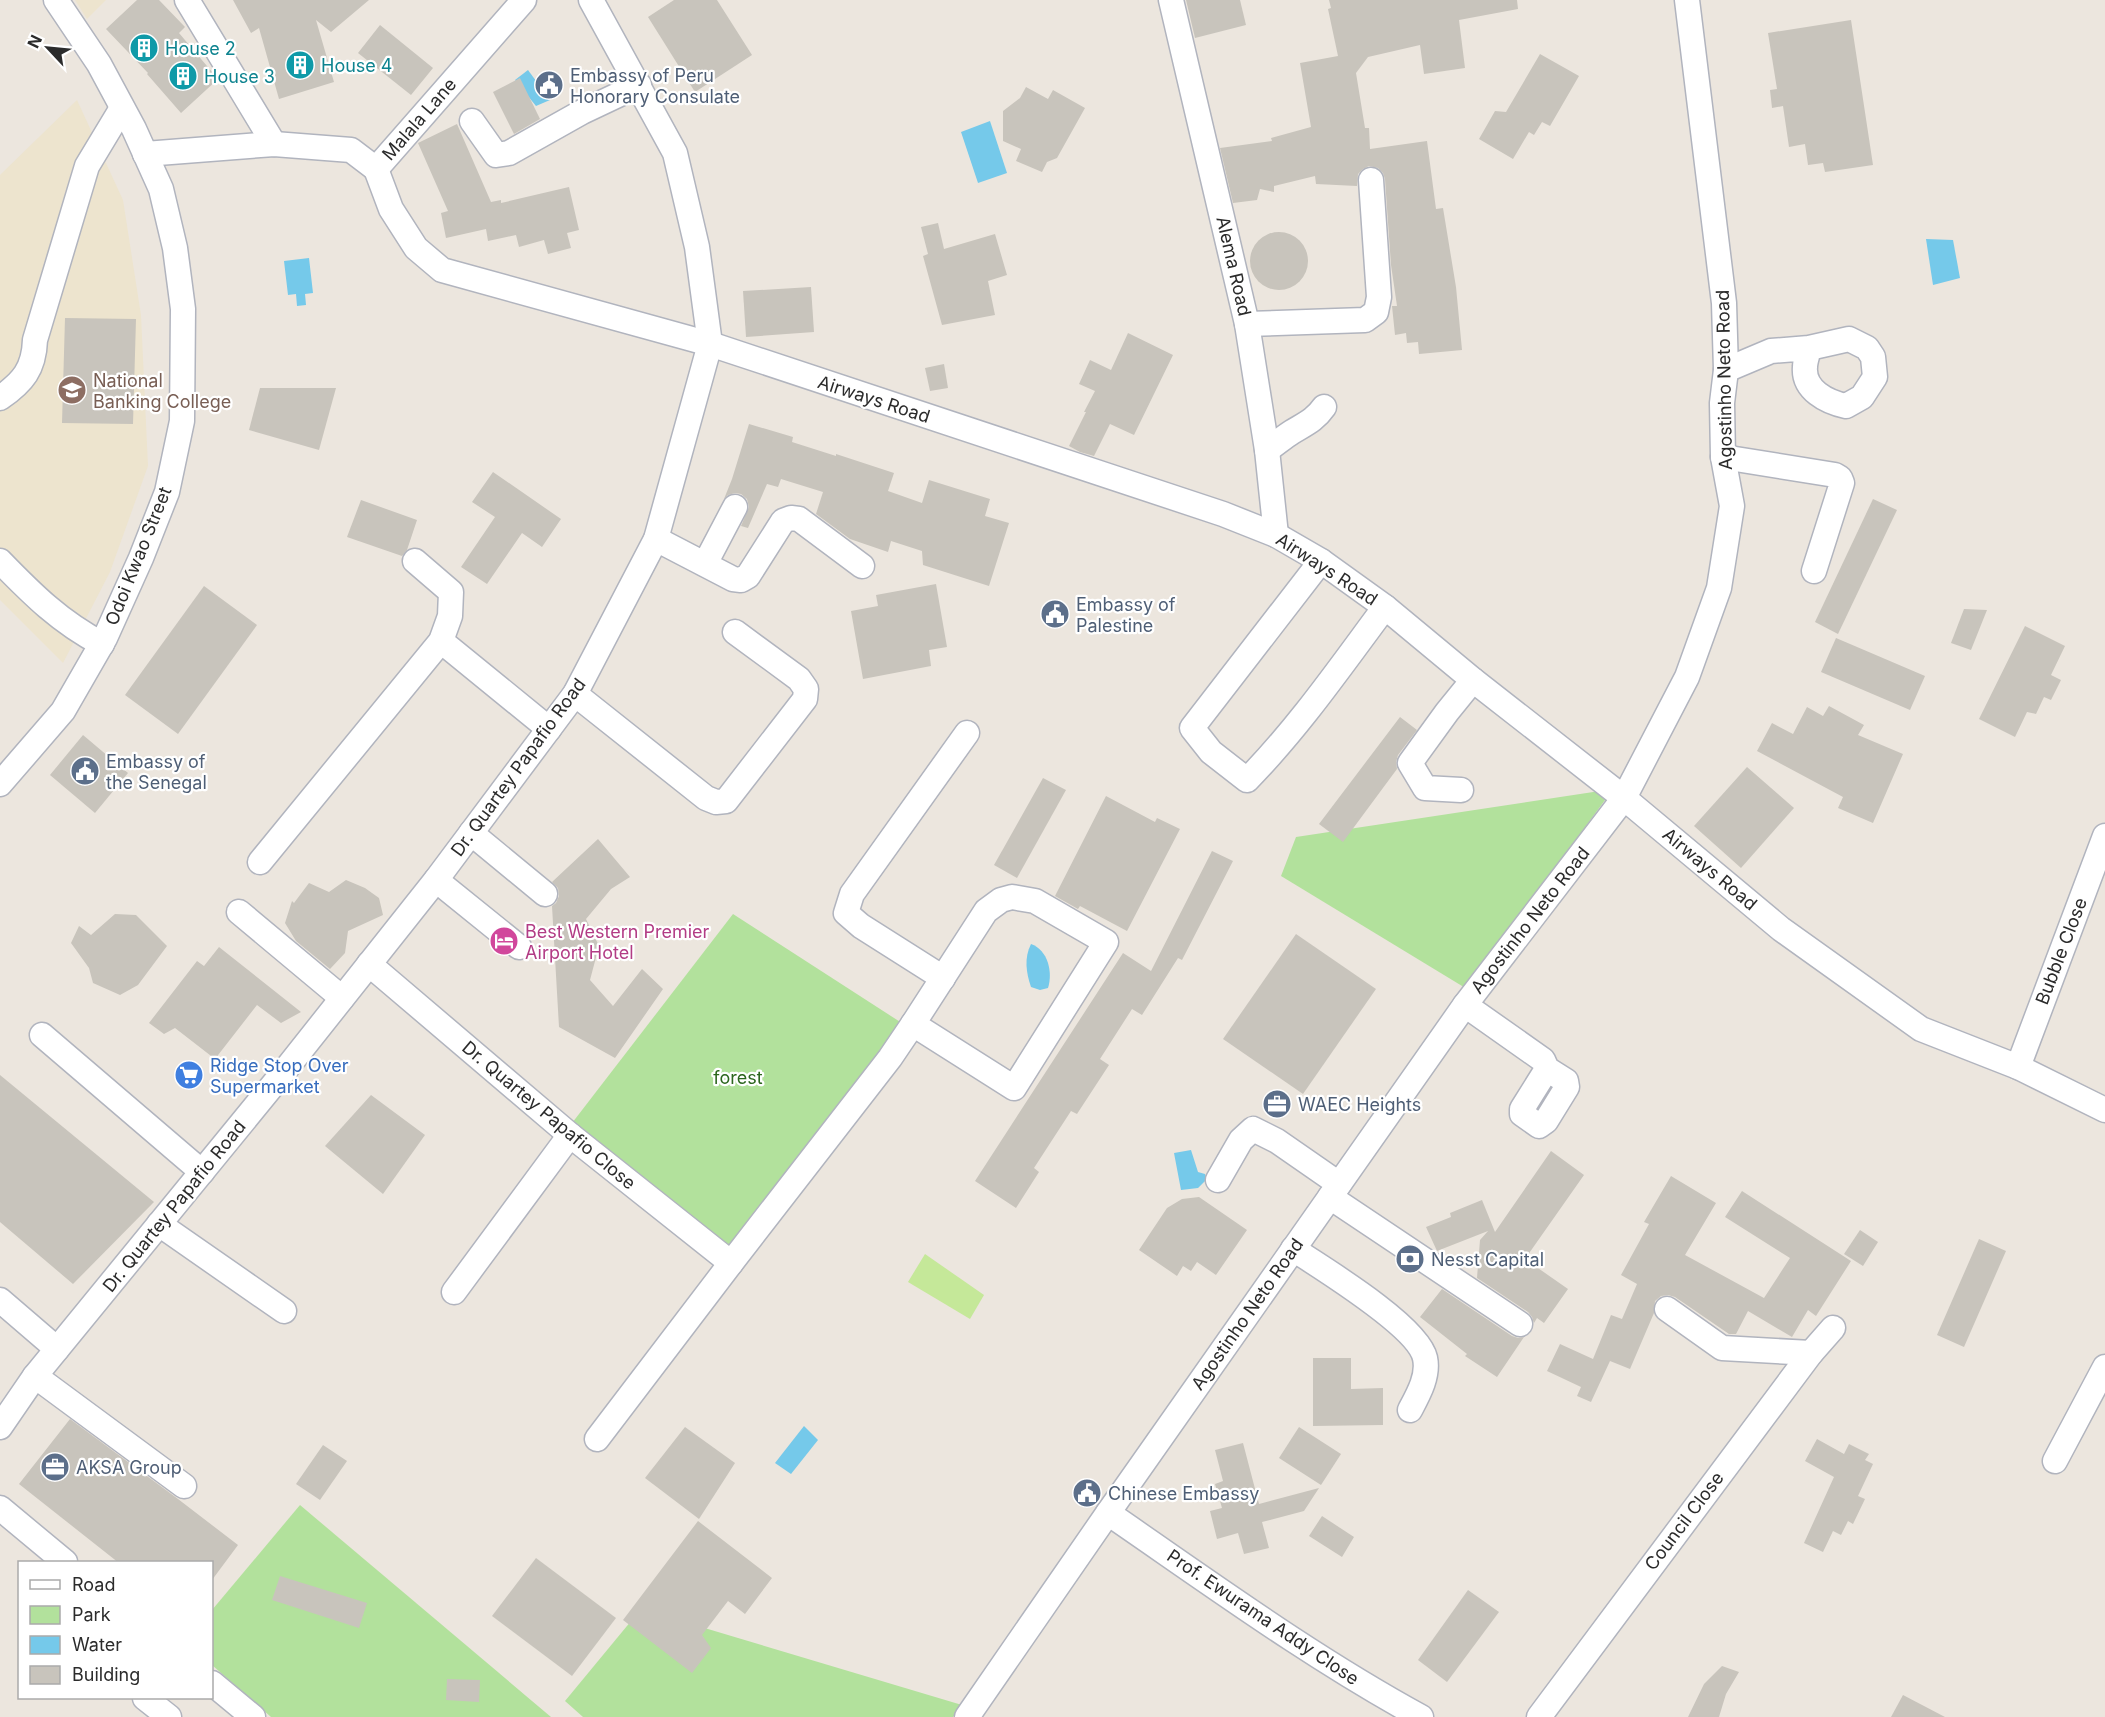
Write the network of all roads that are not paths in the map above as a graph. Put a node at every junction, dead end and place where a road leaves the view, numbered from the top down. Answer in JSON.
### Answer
{"nodes":[{"id":1,"x":56,"y":0,"type":"edge"},
{"id":2,"x":187,"y":0,"type":"edge"},
{"id":3,"x":524,"y":0,"type":"edge"},
{"id":4,"x":591,"y":0,"type":"edge"},
{"id":5,"x":1171,"y":0,"type":"edge"},
{"id":6,"x":1687,"y":0,"type":"edge"},
{"id":7,"x":639,"y":85,"type":"junction"},
{"id":8,"x":122,"y":108,"type":"junction"},
{"id":9,"x":472,"y":121,"type":"dead end"},
{"id":10,"x":274,"y":144,"type":"junction"},
{"id":11,"x":145,"y":154,"type":"junction"},
{"id":12,"x":376,"y":169,"type":"junction"},
{"id":13,"x":1371,"y":180,"type":"dead end"},
{"id":14,"x":1247,"y":324,"type":"junction"},
{"id":15,"x":710,"y":344,"type":"junction"},
{"id":16,"x":1809,"y":348,"type":"dead end"},
{"id":17,"x":1726,"y":370,"type":"junction"},
{"id":18,"x":0,"y":398,"type":"edge"},
{"id":19,"x":1324,"y":407,"type":"dead end"},
{"id":20,"x":1267,"y":450,"type":"junction"},
{"id":21,"x":1723,"y":457,"type":"junction"},
{"id":22,"x":735,"y":507,"type":"dead end"},
{"id":23,"x":1276,"y":535,"type":"junction"},
{"id":24,"x":656,"y":539,"type":"junction"},
{"id":25,"x":0,"y":561,"type":"edge"},
{"id":26,"x":415,"y":561,"type":"dead end"},
{"id":27,"x":1321,"y":561,"type":"junction"},
{"id":28,"x":705,"y":564,"type":"junction"},
{"id":29,"x":862,"y":566,"type":"dead end"},
{"id":30,"x":1814,"y":571,"type":"dead end"},
{"id":31,"x":1385,"y":607,"type":"junction"},
{"id":32,"x":735,"y":632,"type":"dead end"},
{"id":33,"x":441,"y":641,"type":"junction"},
{"id":34,"x":102,"y":644,"type":"junction"},
{"id":35,"x":1473,"y":680,"type":"junction"},
{"id":36,"x":576,"y":694,"type":"junction"},
{"id":37,"x":549,"y":729,"type":"junction"},
{"id":38,"x":967,"y":733,"type":"dead end"},
{"id":39,"x":0,"y":784,"type":"edge"},
{"id":40,"x":1461,"y":790,"type":"dead end"},
{"id":41,"x":1624,"y":798,"type":"junction"},
{"id":42,"x":471,"y":834,"type":"junction"},
{"id":43,"x":2105,"y":836,"type":"edge"},
{"id":44,"x":260,"y":862,"type":"dead end"},
{"id":45,"x":435,"y":880,"type":"junction"},
{"id":46,"x":545,"y":894,"type":"dead end"},
{"id":47,"x":239,"y":912,"type":"dead end"},
{"id":48,"x":519,"y":947,"type":"dead end"},
{"id":49,"x":369,"y":963,"type":"junction"},
{"id":50,"x":943,"y":978,"type":"junction"},
{"id":51,"x":342,"y":998,"type":"junction"},
{"id":52,"x":1465,"y":1005,"type":"junction"},
{"id":53,"x":913,"y":1024,"type":"junction"},
{"id":54,"x":42,"y":1035,"type":"dead end"},
{"id":55,"x":2018,"y":1067,"type":"junction"},
{"id":56,"x":1546,"y":1069,"type":"dead end"},
{"id":57,"x":2105,"y":1110,"type":"edge"},
{"id":58,"x":570,"y":1135,"type":"junction"},
{"id":59,"x":202,"y":1172,"type":"junction"},
{"id":60,"x":1218,"y":1180,"type":"dead end"},
{"id":61,"x":1334,"y":1190,"type":"junction"},
{"id":62,"x":159,"y":1224,"type":"junction"},
{"id":63,"x":1293,"y":1249,"type":"junction"},
{"id":64,"x":730,"y":1263,"type":"junction"},
{"id":65,"x":454,"y":1292,"type":"dead end"},
{"id":66,"x":0,"y":1300,"type":"edge"},
{"id":67,"x":1667,"y":1309,"type":"dead end"},
{"id":68,"x":284,"y":1311,"type":"dead end"},
{"id":69,"x":1520,"y":1324,"type":"dead end"},
{"id":70,"x":1833,"y":1328,"type":"dead end"},
{"id":71,"x":57,"y":1348,"type":"junction"},
{"id":72,"x":1811,"y":1353,"type":"junction"},
{"id":73,"x":2105,"y":1367,"type":"edge"},
{"id":74,"x":35,"y":1376,"type":"junction"},
{"id":75,"x":1410,"y":1410,"type":"dead end"},
{"id":76,"x":0,"y":1427,"type":"edge"},
{"id":77,"x":597,"y":1439,"type":"dead end"},
{"id":78,"x":2055,"y":1461,"type":"dead end"},
{"id":79,"x":184,"y":1486,"type":"dead end"},
{"id":80,"x":0,"y":1508,"type":"edge"},
{"id":81,"x":1108,"y":1513,"type":"junction"},
{"id":82,"x":63,"y":1561,"type":"edge"},
{"id":83,"x":213,"y":1684,"type":"edge"},
{"id":84,"x":146,"y":1699,"type":"edge"},
{"id":85,"x":169,"y":1717,"type":"edge"},
{"id":86,"x":253,"y":1717,"type":"edge"},
{"id":87,"x":966,"y":1717,"type":"edge"},
{"id":88,"x":1421,"y":1717,"type":"edge"},
{"id":89,"x":1539,"y":1717,"type":"edge"}],
"edges":[{"from":1,"to":8,"type":"street","name":"Odoi Kwao Street"},
{"from":2,"to":10,"type":"street"},
{"from":3,"to":12,"type":"street","name":"Malala Lane"},
{"from":4,"to":7,"type":"street","name":"Dr. Quartey Papafio Road"},
{"from":5,"to":14,"type":"street","name":"Alema Road"},
{"from":6,"to":17,"type":"street","name":"Agostinho Neto Road"},
{"from":7,"to":9,"type":"street"},
{"from":7,"to":15,"type":"street","name":"Dr. Quartey Papafio Road"},
{"from":8,"to":11,"type":"street","name":"Odoi Kwao Street"},
{"from":8,"to":18,"type":"street"},
{"from":10,"to":11,"type":"street","name":"Malala Lane"},
{"from":10,"to":12,"type":"street","name":"Malala Lane"},
{"from":11,"to":34,"type":"street","name":"Odoi Kwao Street"},
{"from":12,"to":15,"type":"street","name":"Airways Road"},
{"from":13,"to":14,"type":"street"},
{"from":14,"to":20,"type":"street","name":"Alema Road"},
{"from":15,"to":23,"type":"street","name":"Airways Road"},
{"from":15,"to":24,"type":"street","name":"Dr. Quartey Papafio Road"},
{"from":16,"to":17,"type":"street"},
{"from":17,"to":21,"type":"street","name":"Agostinho Neto Road"},
{"from":19,"to":20,"type":"street"},
{"from":20,"to":23,"type":"street","name":"Alema Road"},
{"from":21,"to":30,"type":"street"},
{"from":21,"to":41,"type":"street","name":"Agostinho Neto Road"},
{"from":22,"to":28,"type":"street"},
{"from":23,"to":27,"type":"street","name":"Airways Road"},
{"from":24,"to":28,"type":"street"},
{"from":24,"to":36,"type":"street","name":"Dr. Quartey Papafio Road"},
{"from":25,"to":34,"type":"street"},
{"from":26,"to":33,"type":"street"},
{"from":27,"to":31,"type":"street","name":"Airways Road"},
{"from":27,"to":31,"type":"street"},
{"from":28,"to":29,"type":"street"},
{"from":31,"to":35,"type":"street","name":"Airways Road"},
{"from":32,"to":36,"type":"street"},
{"from":33,"to":37,"type":"street"},
{"from":33,"to":44,"type":"street"},
{"from":34,"to":39,"type":"street","name":"Odoi Kwao Street"},
{"from":35,"to":40,"type":"street"},
{"from":35,"to":41,"type":"street","name":"Airways Road"},
{"from":36,"to":37,"type":"street","name":"Dr. Quartey Papafio Road"},
{"from":37,"to":42,"type":"street","name":"Dr. Quartey Papafio Road"},
{"from":38,"to":50,"type":"street"},
{"from":41,"to":52,"type":"street","name":"Agostinho Neto Road"},
{"from":41,"to":55,"type":"street","name":"Airways Road"},
{"from":42,"to":45,"type":"street","name":"Dr. Quartey Papafio Road"},
{"from":42,"to":46,"type":"street"},
{"from":43,"to":55,"type":"street","name":"Bubble Close"},
{"from":45,"to":48,"type":"street"},
{"from":45,"to":49,"type":"street","name":"Dr. Quartey Papafio Road"},
{"from":47,"to":51,"type":"street"},
{"from":49,"to":51,"type":"street","name":"Dr. Quartey Papafio Road"},
{"from":49,"to":58,"type":"street","name":"Dr. Quartey Papafio Close"},
{"from":50,"to":53,"type":"street"},
{"from":50,"to":53,"type":"street"},
{"from":51,"to":59,"type":"street","name":"Dr. Quartey Papafio Road"},
{"from":52,"to":56,"type":"street"},
{"from":52,"to":61,"type":"street","name":"Agostinho Neto Road"},
{"from":53,"to":64,"type":"street"},
{"from":54,"to":59,"type":"street"},
{"from":55,"to":57,"type":"street","name":"Airways Road"},
{"from":58,"to":64,"type":"street","name":"Dr. Quartey Papafio Close"},
{"from":58,"to":65,"type":"street"},
{"from":59,"to":62,"type":"street","name":"Dr. Quartey Papafio Road"},
{"from":60,"to":61,"type":"street"},
{"from":61,"to":63,"type":"street","name":"Agostinho Neto Road"},
{"from":61,"to":69,"type":"street"},
{"from":62,"to":68,"type":"street"},
{"from":62,"to":71,"type":"street","name":"Dr. Quartey Papafio Road"},
{"from":63,"to":75,"type":"street"},
{"from":63,"to":81,"type":"street","name":"Agostinho Neto Road"},
{"from":64,"to":77,"type":"street"},
{"from":66,"to":71,"type":"street"},
{"from":67,"to":72,"type":"street"},
{"from":70,"to":72,"type":"street","name":"Council Close"},
{"from":71,"to":74,"type":"street","name":"Dr. Quartey Papafio Road"},
{"from":72,"to":89,"type":"street","name":"Council Close"},
{"from":73,"to":78,"type":"street"},
{"from":74,"to":76,"type":"street","name":"Dr. Quartey Papafio Road"},
{"from":74,"to":79,"type":"street"},
{"from":80,"to":82,"type":"street"},
{"from":81,"to":87,"type":"street","name":"Agostinho Neto Road"},
{"from":81,"to":88,"type":"street","name":"Prof. Ewurama Addy Close"},
{"from":83,"to":86,"type":"street"},
{"from":84,"to":85,"type":"street"}]}
